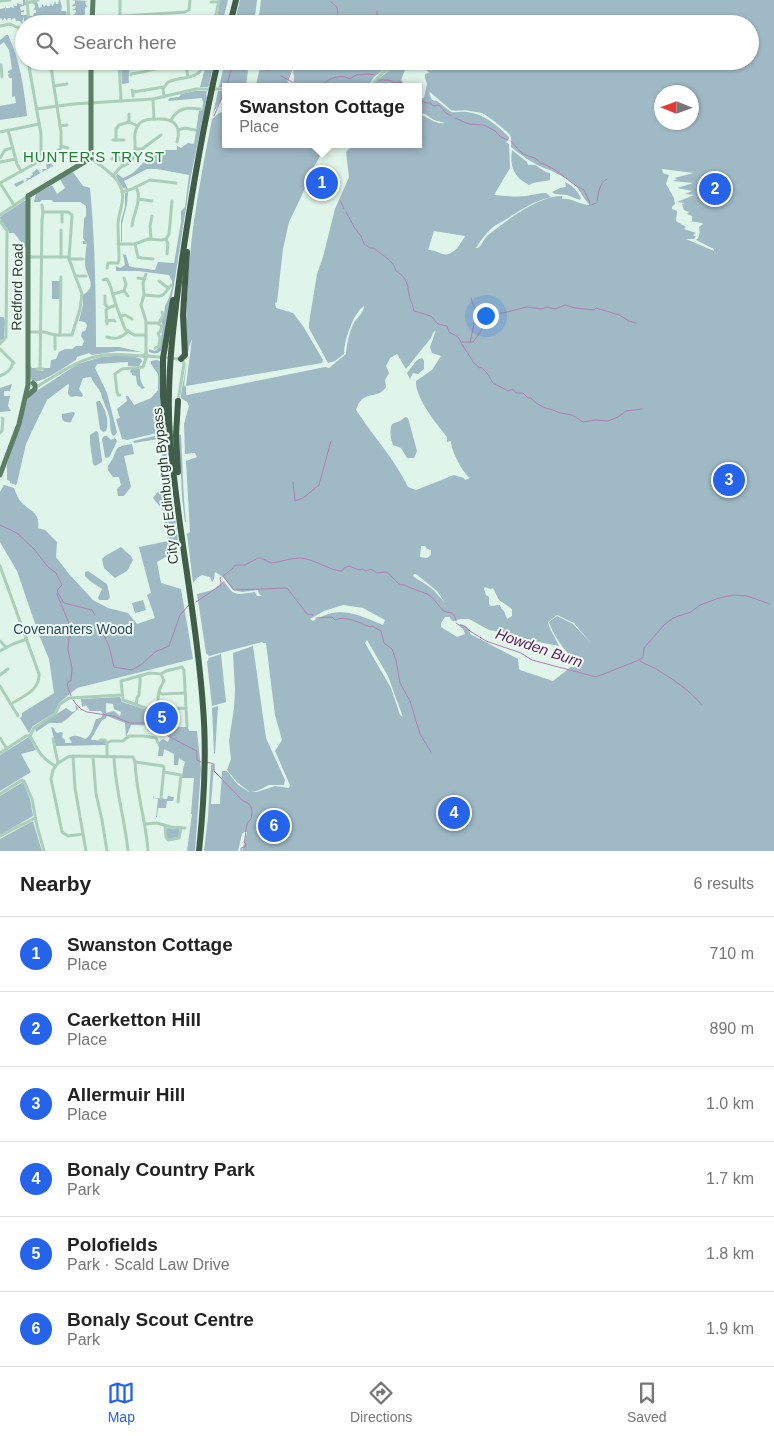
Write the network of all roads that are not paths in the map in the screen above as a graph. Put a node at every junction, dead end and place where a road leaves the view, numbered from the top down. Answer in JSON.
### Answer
{"nodes":[{"id":1,"x":10,"y":0,"type":"edge"},
{"id":2,"x":38,"y":0,"type":"edge"},
{"id":3,"x":68,"y":0,"type":"edge"},
{"id":4,"x":93,"y":0,"type":"edge"},
{"id":5,"x":120,"y":0,"type":"edge"},
{"id":6,"x":190,"y":0,"type":"edge"},
{"id":7,"x":234,"y":0,"type":"edge"},
{"id":8,"x":27,"y":1,"type":"edge"},
{"id":9,"x":219,"y":1,"type":"edge"},
{"id":10,"x":0,"y":2,"type":"edge"},
{"id":11,"x":211,"y":2,"type":"dead end"},
{"id":12,"x":28,"y":15,"type":"edge"},
{"id":13,"x":69,"y":15,"type":"edge"},
{"id":14,"x":92,"y":15,"type":"edge"},
{"id":15,"x":120,"y":15,"type":"edge"},
{"id":16,"x":136,"y":15,"type":"edge"},
{"id":17,"x":216,"y":15,"type":"edge"},
{"id":18,"x":231,"y":15,"type":"edge"},
{"id":19,"x":0,"y":26,"type":"edge"},
{"id":20,"x":15,"y":26,"type":"edge"},
{"id":21,"x":1,"y":65,"type":"dead end"},
{"id":22,"x":1,"y":70,"type":"edge"},
{"id":23,"x":30,"y":70,"type":"edge"},
{"id":24,"x":51,"y":70,"type":"edge"},
{"id":25,"x":91,"y":70,"type":"edge"},
{"id":26,"x":120,"y":70,"type":"edge"},
{"id":27,"x":149,"y":70,"type":"edge"},
{"id":28,"x":187,"y":70,"type":"edge"},
{"id":29,"x":202,"y":70,"type":"edge"},
{"id":30,"x":218,"y":70,"type":"edge"},
{"id":31,"x":387,"y":70,"type":"edge"},
{"id":32,"x":131,"y":75,"type":"dead end"},
{"id":33,"x":2,"y":77,"type":"dead end"},
{"id":34,"x":188,"y":77,"type":"junction"},
{"id":35,"x":374,"y":83,"type":"edge"},
{"id":36,"x":67,"y":84,"type":"dead end"},
{"id":37,"x":54,"y":86,"type":"junction"},
{"id":38,"x":164,"y":87,"type":"junction"},
{"id":39,"x":222,"y":89,"type":"edge"},
{"id":40,"x":133,"y":93,"type":"dead end"},
{"id":41,"x":164,"y":97,"type":"junction"},
{"id":42,"x":153,"y":99,"type":"junction"},
{"id":43,"x":122,"y":101,"type":"junction"},
{"id":44,"x":90,"y":103,"type":"junction"},
{"id":45,"x":57,"y":106,"type":"junction"},
{"id":46,"x":36,"y":109,"type":"junction"},
{"id":47,"x":198,"y":110,"type":"dead end"},
{"id":48,"x":129,"y":114,"type":"dead end"},
{"id":49,"x":154,"y":119,"type":"junction"},
{"id":50,"x":171,"y":120,"type":"junction"},
{"id":51,"x":129,"y":122,"type":"junction"},
{"id":52,"x":39,"y":124,"type":"junction"},
{"id":53,"x":68,"y":125,"type":"dead end"},
{"id":54,"x":60,"y":126,"type":"junction"},
{"id":55,"x":138,"y":126,"type":"junction"},
{"id":56,"x":8,"y":130,"type":"junction"},
{"id":57,"x":178,"y":130,"type":"junction"},
{"id":58,"x":193,"y":131,"type":"dead end"},
{"id":59,"x":0,"y":132,"type":"edge"},
{"id":60,"x":159,"y":137,"type":"dead end"},
{"id":61,"x":124,"y":140,"type":"dead end"},
{"id":62,"x":177,"y":142,"type":"dead end"},
{"id":63,"x":61,"y":146,"type":"junction"},
{"id":64,"x":12,"y":148,"type":"junction"},
{"id":65,"x":68,"y":148,"type":"dead end"},
{"id":66,"x":135,"y":149,"type":"junction"},
{"id":67,"x":0,"y":158,"type":"edge"},
{"id":68,"x":91,"y":158,"type":"junction"},
{"id":69,"x":16,"y":159,"type":"junction"},
{"id":70,"x":44,"y":159,"type":"junction"},
{"id":71,"x":112,"y":159,"type":"dead end"},
{"id":72,"x":0,"y":162,"type":"edge"},
{"id":73,"x":124,"y":166,"type":"junction"},
{"id":74,"x":21,"y":171,"type":"junction"},
{"id":75,"x":113,"y":176,"type":"junction"},
{"id":76,"x":0,"y":183,"type":"edge"},
{"id":77,"x":175,"y":184,"type":"dead end"},
{"id":78,"x":136,"y":188,"type":"junction"},
{"id":79,"x":35,"y":192,"type":"junction"},
{"id":80,"x":122,"y":192,"type":"junction"},
{"id":81,"x":26,"y":197,"type":"junction"},
{"id":82,"x":138,"y":200,"type":"junction"},
{"id":83,"x":153,"y":201,"type":"dead end"},
{"id":84,"x":173,"y":203,"type":"dead end"},
{"id":85,"x":29,"y":204,"type":"junction"},
{"id":86,"x":14,"y":205,"type":"junction"},
{"id":87,"x":42,"y":205,"type":"dead end"},
{"id":88,"x":43,"y":212,"type":"junction"},
{"id":89,"x":62,"y":212,"type":"junction"},
{"id":90,"x":0,"y":214,"type":"edge"},
{"id":91,"x":150,"y":217,"type":"dead end"},
{"id":92,"x":0,"y":221,"type":"edge"},
{"id":93,"x":62,"y":222,"type":"dead end"},
{"id":94,"x":131,"y":224,"type":"dead end"},
{"id":95,"x":62,"y":232,"type":"dead end"},
{"id":96,"x":166,"y":239,"type":"junction"},
{"id":97,"x":152,"y":240,"type":"junction"},
{"id":98,"x":186,"y":240,"type":"junction"},
{"id":99,"x":118,"y":244,"type":"junction"},
{"id":100,"x":135,"y":244,"type":"junction"},
{"id":101,"x":0,"y":249,"type":"edge"},
{"id":102,"x":7,"y":249,"type":"junction"},
{"id":103,"x":168,"y":251,"type":"dead end"},
{"id":104,"x":29,"y":257,"type":"junction"},
{"id":105,"x":41,"y":257,"type":"junction"},
{"id":106,"x":61,"y":257,"type":"junction"},
{"id":107,"x":69,"y":258,"type":"junction"},
{"id":108,"x":151,"y":258,"type":"dead end"},
{"id":109,"x":83,"y":259,"type":"dead end"},
{"id":110,"x":107,"y":268,"type":"dead end"},
{"id":111,"x":146,"y":274,"type":"dead end"},
{"id":112,"x":75,"y":276,"type":"junction"},
{"id":113,"x":86,"y":276,"type":"dead end"},
{"id":114,"x":61,"y":277,"type":"dead end"},
{"id":115,"x":124,"y":278,"type":"dead end"},
{"id":116,"x":138,"y":278,"type":"dead end"},
{"id":117,"x":144,"y":279,"type":"junction"},
{"id":118,"x":103,"y":280,"type":"dead end"},
{"id":119,"x":160,"y":281,"type":"dead end"},
{"id":120,"x":124,"y":291,"type":"junction"},
{"id":121,"x":113,"y":294,"type":"junction"},
{"id":122,"x":105,"y":296,"type":"dead end"},
{"id":123,"x":128,"y":296,"type":"dead end"},
{"id":124,"x":144,"y":296,"type":"junction"},
{"id":125,"x":116,"y":305,"type":"junction"},
{"id":126,"x":108,"y":308,"type":"junction"},
{"id":127,"x":162,"y":312,"type":"dead end"},
{"id":128,"x":0,"y":315,"type":"edge"},
{"id":129,"x":6,"y":315,"type":"junction"},
{"id":130,"x":121,"y":316,"type":"junction"},
{"id":131,"x":130,"y":319,"type":"dead end"},
{"id":132,"x":115,"y":321,"type":"dead end"},
{"id":133,"x":146,"y":323,"type":"junction"},
{"id":134,"x":159,"y":323,"type":"junction"},
{"id":135,"x":28,"y":332,"type":"junction"},
{"id":136,"x":41,"y":332,"type":"junction"},
{"id":137,"x":128,"y":332,"type":"junction"},
{"id":138,"x":57,"y":335,"type":"junction"},
{"id":139,"x":146,"y":335,"type":"junction"},
{"id":140,"x":123,"y":336,"type":"junction"},
{"id":141,"x":107,"y":338,"type":"dead end"},
{"id":142,"x":126,"y":341,"type":"dead end"},
{"id":143,"x":0,"y":344,"type":"edge"},
{"id":144,"x":155,"y":348,"type":"dead end"},
{"id":145,"x":0,"y":349,"type":"edge"},
{"id":146,"x":55,"y":349,"type":"dead end"},
{"id":147,"x":146,"y":356,"type":"junction"},
{"id":148,"x":164,"y":358,"type":"junction"},
{"id":149,"x":183,"y":359,"type":"junction"},
{"id":150,"x":40,"y":369,"type":"dead end"},
{"id":151,"x":0,"y":376,"type":"edge"},
{"id":152,"x":32,"y":386,"type":"junction"},
{"id":153,"x":120,"y":396,"type":"dead end"},
{"id":154,"x":178,"y":400,"type":"joint"},
{"id":155,"x":0,"y":424,"type":"edge"},
{"id":156,"x":0,"y":433,"type":"edge"},
{"id":157,"x":3,"y":460,"type":"edge"},
{"id":158,"x":0,"y":475,"type":"edge"},
{"id":159,"x":176,"y":477,"type":"junction"},
{"id":160,"x":0,"y":566,"type":"edge"},
{"id":161,"x":27,"y":639,"type":"junction"},
{"id":162,"x":0,"y":642,"type":"edge"},
{"id":163,"x":6,"y":647,"type":"junction"},
{"id":164,"x":0,"y":651,"type":"edge"},
{"id":165,"x":8,"y":670,"type":"dead end"},
{"id":166,"x":161,"y":674,"type":"junction"},
{"id":167,"x":0,"y":675,"type":"edge"},
{"id":168,"x":140,"y":676,"type":"junction"},
{"id":169,"x":0,"y":686,"type":"edge"},
{"id":170,"x":159,"y":693,"type":"junction"},
{"id":171,"x":185,"y":693,"type":"junction"},
{"id":172,"x":122,"y":695,"type":"junction"},
{"id":173,"x":11,"y":704,"type":"junction"},
{"id":174,"x":136,"y":705,"type":"junction"},
{"id":175,"x":186,"y":708,"type":"junction"},
{"id":176,"x":158,"y":710,"type":"junction"},
{"id":177,"x":18,"y":716,"type":"dead end"},
{"id":178,"x":186,"y":726,"type":"dead end"},
{"id":179,"x":30,"y":736,"type":"junction"},
{"id":180,"x":0,"y":738,"type":"edge"},
{"id":181,"x":53,"y":740,"type":"dead end"},
{"id":182,"x":100,"y":740,"type":"dead end"},
{"id":183,"x":107,"y":743,"type":"junction"},
{"id":184,"x":158,"y":743,"type":"dead end"},
{"id":185,"x":7,"y":749,"type":"junction"},
{"id":186,"x":0,"y":753,"type":"edge"},
{"id":187,"x":73,"y":756,"type":"junction"},
{"id":188,"x":93,"y":757,"type":"junction"},
{"id":189,"x":107,"y":757,"type":"junction"},
{"id":190,"x":114,"y":757,"type":"junction"},
{"id":191,"x":135,"y":762,"type":"junction"},
{"id":192,"x":58,"y":763,"type":"junction"},
{"id":193,"x":55,"y":766,"type":"junction"},
{"id":194,"x":164,"y":772,"type":"junction"},
{"id":195,"x":0,"y":794,"type":"edge"},
{"id":196,"x":161,"y":798,"type":"dead end"},
{"id":197,"x":178,"y":802,"type":"dead end"},
{"id":198,"x":35,"y":818,"type":"junction"},
{"id":199,"x":145,"y":824,"type":"junction"},
{"id":200,"x":165,"y":826,"type":"junction"},
{"id":201,"x":83,"y":834,"type":"junction"},
{"id":202,"x":0,"y":836,"type":"edge"},
{"id":203,"x":44,"y":851,"type":"edge"},
{"id":204,"x":86,"y":851,"type":"edge"},
{"id":205,"x":107,"y":851,"type":"edge"},
{"id":206,"x":128,"y":851,"type":"edge"},
{"id":207,"x":148,"y":851,"type":"edge"},
{"id":208,"x":200,"y":851,"type":"edge"}],
"edges":[{"from":1,"to":10,"type":"street"},
{"from":2,"to":8,"type":"street"},
{"from":3,"to":13,"type":"street"},
{"from":4,"to":14,"type":"main road"},
{"from":5,"to":15,"type":"street"},
{"from":6,"to":16,"type":"street"},
{"from":7,"to":18,"type":"highway"},
{"from":8,"to":12,"type":"street"},
{"from":9,"to":11,"type":"street"},
{"from":9,"to":17,"type":"street"},
{"from":19,"to":20,"type":"street"},
{"from":21,"to":22,"type":"street"},
{"from":22,"to":33,"type":"street"},
{"from":23,"to":46,"type":"street"},
{"from":24,"to":37,"type":"street"},
{"from":25,"to":44,"type":"main road"},
{"from":26,"to":43,"type":"street"},
{"from":27,"to":32,"type":"street"},
{"from":28,"to":34,"type":"street"},
{"from":29,"to":34,"type":"street"},
{"from":30,"to":98,"type":"highway","name":"City of Edinburgh Bypass"},
{"from":31,"to":35,"type":"street"},
{"from":34,"to":38,"type":"street"},
{"from":36,"to":37,"type":"street"},
{"from":37,"to":45,"type":"street"},
{"from":38,"to":40,"type":"street"},
{"from":38,"to":41,"type":"street"},
{"from":39,"to":41,"type":"street"},
{"from":41,"to":42,"type":"street"},
{"from":42,"to":43,"type":"street"},
{"from":42,"to":49,"type":"street"},
{"from":43,"to":44,"type":"street"},
{"from":44,"to":45,"type":"street"},
{"from":44,"to":68,"type":"main road"},
{"from":45,"to":46,"type":"street"},
{"from":45,"to":54,"type":"street"},
{"from":46,"to":52,"type":"street"},
{"from":47,"to":50,"type":"street"},
{"from":48,"to":51,"type":"street"},
{"from":49,"to":50,"type":"street"},
{"from":49,"to":55,"type":"street"},
{"from":50,"to":57,"type":"street"},
{"from":51,"to":55,"type":"street"},
{"from":51,"to":61,"type":"street"},
{"from":52,"to":56,"type":"street"},
{"from":52,"to":70,"type":"street"},
{"from":53,"to":54,"type":"street"},
{"from":54,"to":63,"type":"street"},
{"from":55,"to":66,"type":"street"},
{"from":56,"to":59,"type":"street"},
{"from":56,"to":64,"type":"street"},
{"from":57,"to":58,"type":"street"},
{"from":57,"to":62,"type":"street"},
{"from":60,"to":66,"type":"street"},
{"from":63,"to":65,"type":"street"},
{"from":63,"to":70,"type":"street"},
{"from":64,"to":67,"type":"street"},
{"from":64,"to":69,"type":"street"},
{"from":66,"to":73,"type":"street"},
{"from":68,"to":75,"type":"street"},
{"from":68,"to":79,"type":"main road"},
{"from":69,"to":72,"type":"street"},
{"from":69,"to":74,"type":"street"},
{"from":70,"to":74,"type":"street"},
{"from":71,"to":73,"type":"street"},
{"from":73,"to":75,"type":"street"},
{"from":74,"to":76,"type":"street"},
{"from":75,"to":80,"type":"street"},
{"from":76,"to":86,"type":"street"},
{"from":77,"to":78,"type":"street"},
{"from":78,"to":80,"type":"street"},
{"from":78,"to":82,"type":"street"},
{"from":79,"to":81,"type":"main road"},
{"from":79,"to":85,"type":"main road"},
{"from":80,"to":99,"type":"street"},
{"from":81,"to":85,"type":"main road","name":"Redford Road"},
{"from":81,"to":86,"type":"street"},
{"from":82,"to":83,"type":"street"},
{"from":82,"to":94,"type":"street"},
{"from":84,"to":96,"type":"street"},
{"from":85,"to":104,"type":"main road","name":"Redford Road"},
{"from":86,"to":90,"type":"street"},
{"from":87,"to":88,"type":"street"},
{"from":88,"to":89,"type":"street"},
{"from":88,"to":105,"type":"street"},
{"from":89,"to":93,"type":"street"},
{"from":89,"to":107,"type":"street"},
{"from":91,"to":97,"type":"street"},
{"from":92,"to":102,"type":"street"},
{"from":95,"to":106,"type":"street"},
{"from":96,"to":97,"type":"street"},
{"from":96,"to":103,"type":"street"},
{"from":97,"to":100,"type":"street"},
{"from":98,"to":148,"type":"highway"},
{"from":98,"to":149,"type":"highway"},
{"from":98,"to":159,"type":"highway","name":"City of Edinburgh Bypass"},
{"from":99,"to":100,"type":"street"},
{"from":99,"to":110,"type":"street"},
{"from":100,"to":108,"type":"street"},
{"from":101,"to":102,"type":"street"},
{"from":102,"to":129,"type":"street"},
{"from":104,"to":105,"type":"street"},
{"from":104,"to":135,"type":"main road","name":"Redford Road"},
{"from":105,"to":106,"type":"street"},
{"from":105,"to":136,"type":"street"},
{"from":106,"to":107,"type":"street"},
{"from":107,"to":109,"type":"street"},
{"from":107,"to":112,"type":"street"},
{"from":111,"to":117,"type":"street"},
{"from":112,"to":113,"type":"street"},
{"from":112,"to":138,"type":"street"},
{"from":114,"to":138,"type":"street"},
{"from":115,"to":120,"type":"street"},
{"from":116,"to":117,"type":"street"},
{"from":117,"to":124,"type":"street"},
{"from":118,"to":121,"type":"street"},
{"from":119,"to":124,"type":"street"},
{"from":120,"to":121,"type":"street"},
{"from":120,"to":123,"type":"street"},
{"from":121,"to":125,"type":"street"},
{"from":122,"to":126,"type":"street"},
{"from":124,"to":133,"type":"street"},
{"from":125,"to":126,"type":"street"},
{"from":125,"to":130,"type":"street"},
{"from":126,"to":132,"type":"street"},
{"from":127,"to":134,"type":"street"},
{"from":128,"to":129,"type":"street"},
{"from":129,"to":143,"type":"street"},
{"from":130,"to":131,"type":"street"},
{"from":130,"to":137,"type":"street"},
{"from":133,"to":134,"type":"street"},
{"from":133,"to":139,"type":"street"},
{"from":134,"to":144,"type":"street"},
{"from":135,"to":136,"type":"street"},
{"from":135,"to":152,"type":"main road","name":"Redford Road"},
{"from":136,"to":138,"type":"street"},
{"from":136,"to":150,"type":"street"},
{"from":137,"to":139,"type":"street"},
{"from":137,"to":140,"type":"street"},
{"from":138,"to":146,"type":"street"},
{"from":139,"to":147,"type":"street"},
{"from":140,"to":141,"type":"street"},
{"from":140,"to":142,"type":"street"},
{"from":145,"to":151,"type":"street"},
{"from":147,"to":148,"type":"street"},
{"from":147,"to":152,"type":"street"},
{"from":147,"to":153,"type":"street"},
{"from":148,"to":149,"type":"street"},
{"from":148,"to":159,"type":"highway"},
{"from":149,"to":154,"type":"street"},
{"from":152,"to":157,"type":"main road"},
{"from":154,"to":159,"type":"highway"},
{"from":155,"to":156,"type":"street"},
{"from":157,"to":158,"type":"main road"},
{"from":159,"to":208,"type":"highway","name":"City of Edinburgh Bypass"},
{"from":160,"to":161,"type":"street"},
{"from":161,"to":163,"type":"street"},
{"from":161,"to":173,"type":"street"},
{"from":162,"to":163,"type":"street"},
{"from":163,"to":164,"type":"street"},
{"from":165,"to":167,"type":"street"},
{"from":166,"to":168,"type":"street"},
{"from":166,"to":170,"type":"street"},
{"from":166,"to":171,"type":"street"},
{"from":168,"to":172,"type":"street"},
{"from":168,"to":174,"type":"street"},
{"from":169,"to":173,"type":"street"},
{"from":170,"to":171,"type":"street"},
{"from":170,"to":176,"type":"street"},
{"from":171,"to":175,"type":"street"},
{"from":172,"to":174,"type":"street"},
{"from":172,"to":179,"type":"street"},
{"from":173,"to":177,"type":"street"},
{"from":174,"to":176,"type":"street"},
{"from":175,"to":176,"type":"street"},
{"from":175,"to":178,"type":"street"},
{"from":179,"to":185,"type":"street"},
{"from":179,"to":193,"type":"street"},
{"from":180,"to":185,"type":"street"},
{"from":181,"to":192,"type":"street"},
{"from":182,"to":183,"type":"street"},
{"from":183,"to":184,"type":"street"},
{"from":183,"to":189,"type":"street"},
{"from":185,"to":186,"type":"street"},
{"from":187,"to":188,"type":"street"},
{"from":187,"to":192,"type":"street"},
{"from":187,"to":201,"type":"street"},
{"from":188,"to":189,"type":"street"},
{"from":188,"to":205,"type":"street"},
{"from":189,"to":190,"type":"street"},
{"from":190,"to":191,"type":"street"},
{"from":190,"to":206,"type":"street"},
{"from":191,"to":194,"type":"street"},
{"from":191,"to":199,"type":"street"},
{"from":192,"to":193,"type":"street"},
{"from":193,"to":201,"type":"street"},
{"from":194,"to":196,"type":"street"},
{"from":194,"to":197,"type":"street"},
{"from":195,"to":198,"type":"street"},
{"from":198,"to":202,"type":"street"},
{"from":198,"to":203,"type":"street"},
{"from":199,"to":200,"type":"street"},
{"from":199,"to":207,"type":"street"},
{"from":200,"to":200,"type":"street"},
{"from":201,"to":204,"type":"street"}]}
